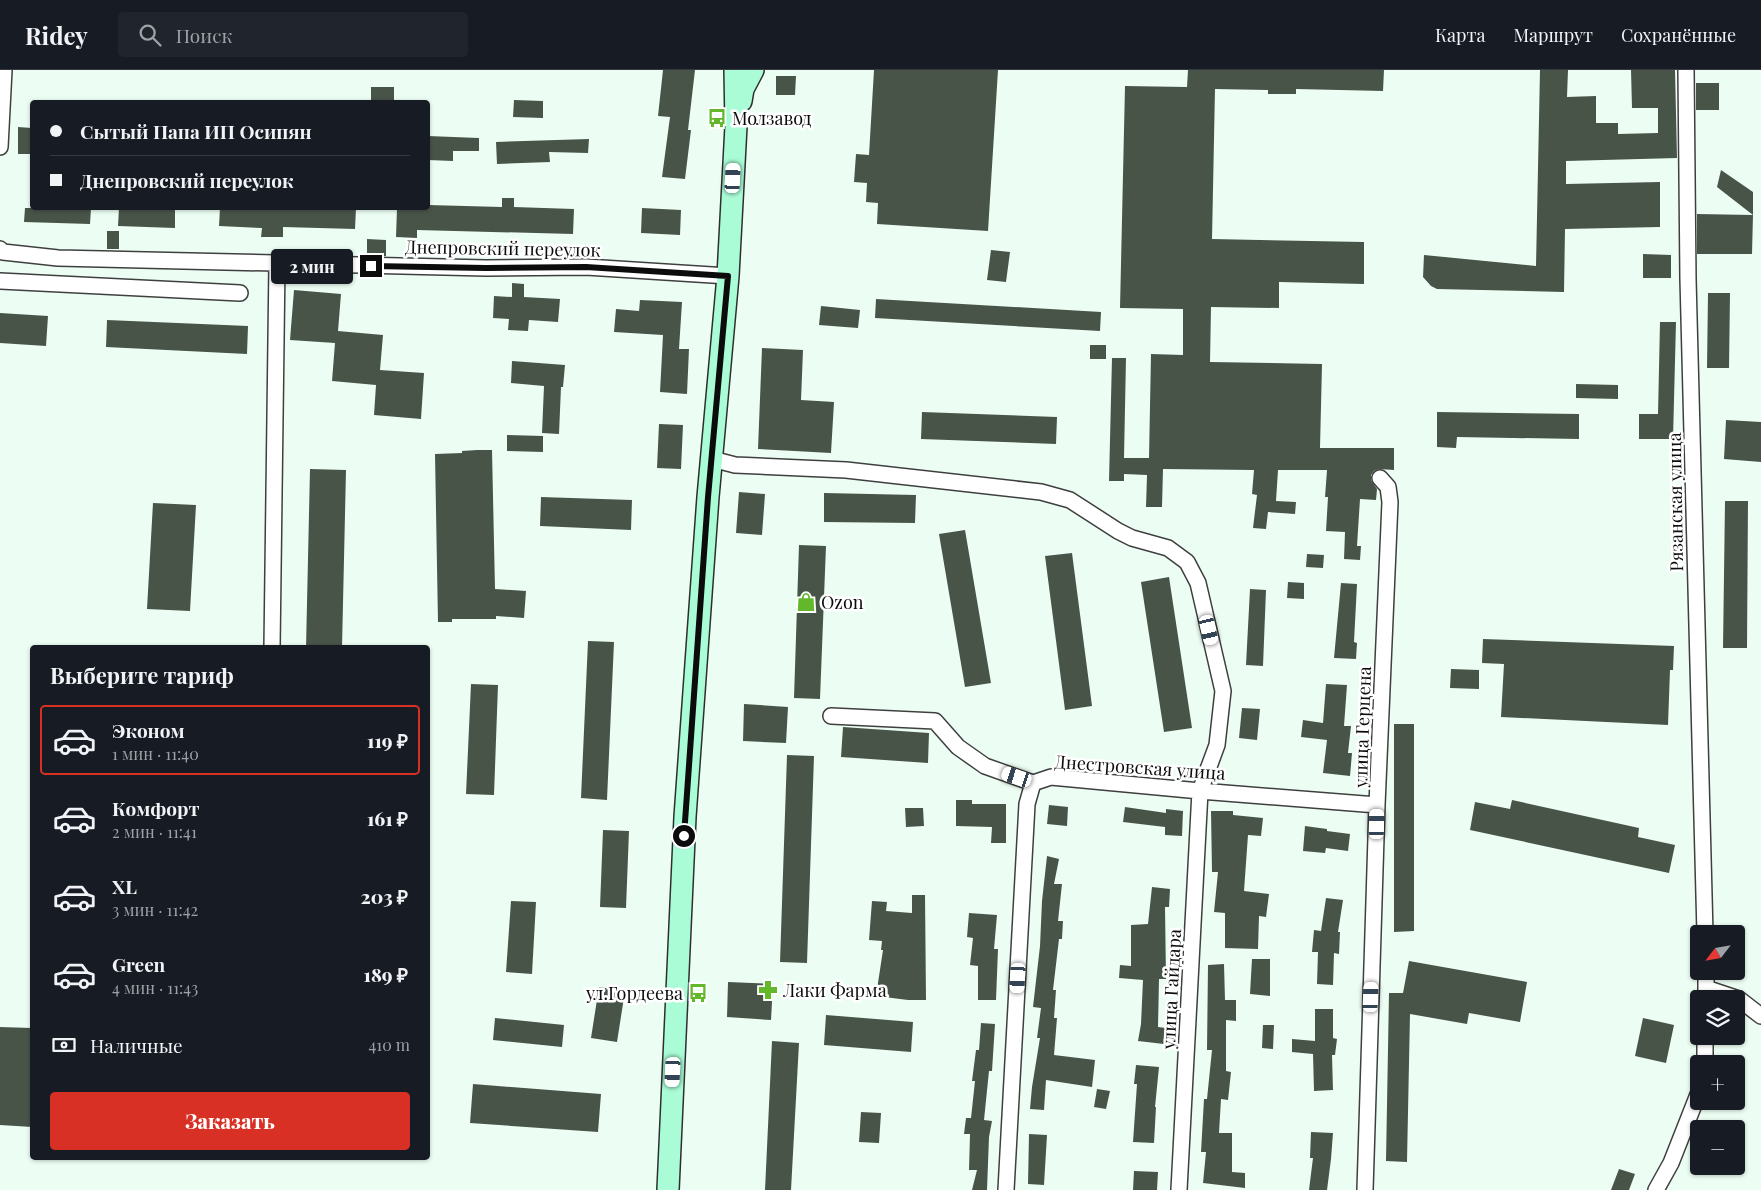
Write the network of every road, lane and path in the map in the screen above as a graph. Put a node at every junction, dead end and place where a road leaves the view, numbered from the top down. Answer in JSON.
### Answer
{"nodes":[{"id":1,"x":4,"y":70,"type":"edge"},
{"id":2,"x":735,"y":70,"type":"edge"},
{"id":3,"x":752,"y":70,"type":"edge"},
{"id":4,"x":1686,"y":70,"type":"edge"},
{"id":5,"x":736,"y":126,"type":"junction"},
{"id":6,"x":0,"y":147,"type":"edge"},
{"id":7,"x":0,"y":250,"type":"edge"},
{"id":8,"x":277,"y":263,"type":"junction"},
{"id":9,"x":728,"y":276,"type":"junction"},
{"id":10,"x":0,"y":281,"type":"edge"},
{"id":11,"x":240,"y":293,"type":"dead end"},
{"id":12,"x":712,"y":458,"type":"junction"},
{"id":13,"x":1380,"y":478,"type":"dead end"},
{"id":14,"x":272,"y":645,"type":"edge"},
{"id":15,"x":831,"y":716,"type":"dead end"},
{"id":16,"x":1033,"y":783,"type":"junction"},
{"id":17,"x":1200,"y":791,"type":"junction"},
{"id":18,"x":1377,"y":804,"type":"junction"},
{"id":19,"x":1705,"y":925,"type":"edge"},
{"id":20,"x":1745,"y":1003,"type":"edge"},
{"id":21,"x":1761,"y":1016,"type":"edge"},
{"id":22,"x":1692,"y":1110,"type":"edge"},
{"id":23,"x":668,"y":1190,"type":"edge"},
{"id":24,"x":1006,"y":1190,"type":"edge"},
{"id":25,"x":1180,"y":1190,"type":"edge"},
{"id":26,"x":1365,"y":1190,"type":"edge"},
{"id":27,"x":1656,"y":1190,"type":"edge"}],
"edges":[{"from":1,"to":6,"type":"street"},
{"from":2,"to":5,"type":"street"},
{"from":3,"to":5,"type":"street"},
{"from":4,"to":19,"type":"street","name":"Рязанская улица"},
{"from":5,"to":9,"type":"street"},
{"from":7,"to":8,"type":"street","name":"Днепровский переулок"},
{"from":8,"to":9,"type":"street","name":"Днепровский переулок"},
{"from":8,"to":14,"type":"street"},
{"from":9,"to":12,"type":"street"},
{"from":10,"to":11,"type":"street"},
{"from":12,"to":17,"type":"street","name":"улица Гайдара"},
{"from":12,"to":23,"type":"street"},
{"from":13,"to":18,"type":"street","name":"улица Герцена"},
{"from":15,"to":16,"type":"street","name":"Днестровская улица"},
{"from":16,"to":17,"type":"street","name":"Днестровская улица"},
{"from":16,"to":24,"type":"street"},
{"from":17,"to":18,"type":"street","name":"Днестровская улица"},
{"from":17,"to":25,"type":"street","name":"улица Гайдара"},
{"from":18,"to":26,"type":"street","name":"улица Герцена"},
{"from":20,"to":21,"type":"street"},
{"from":22,"to":27,"type":"street"}]}
